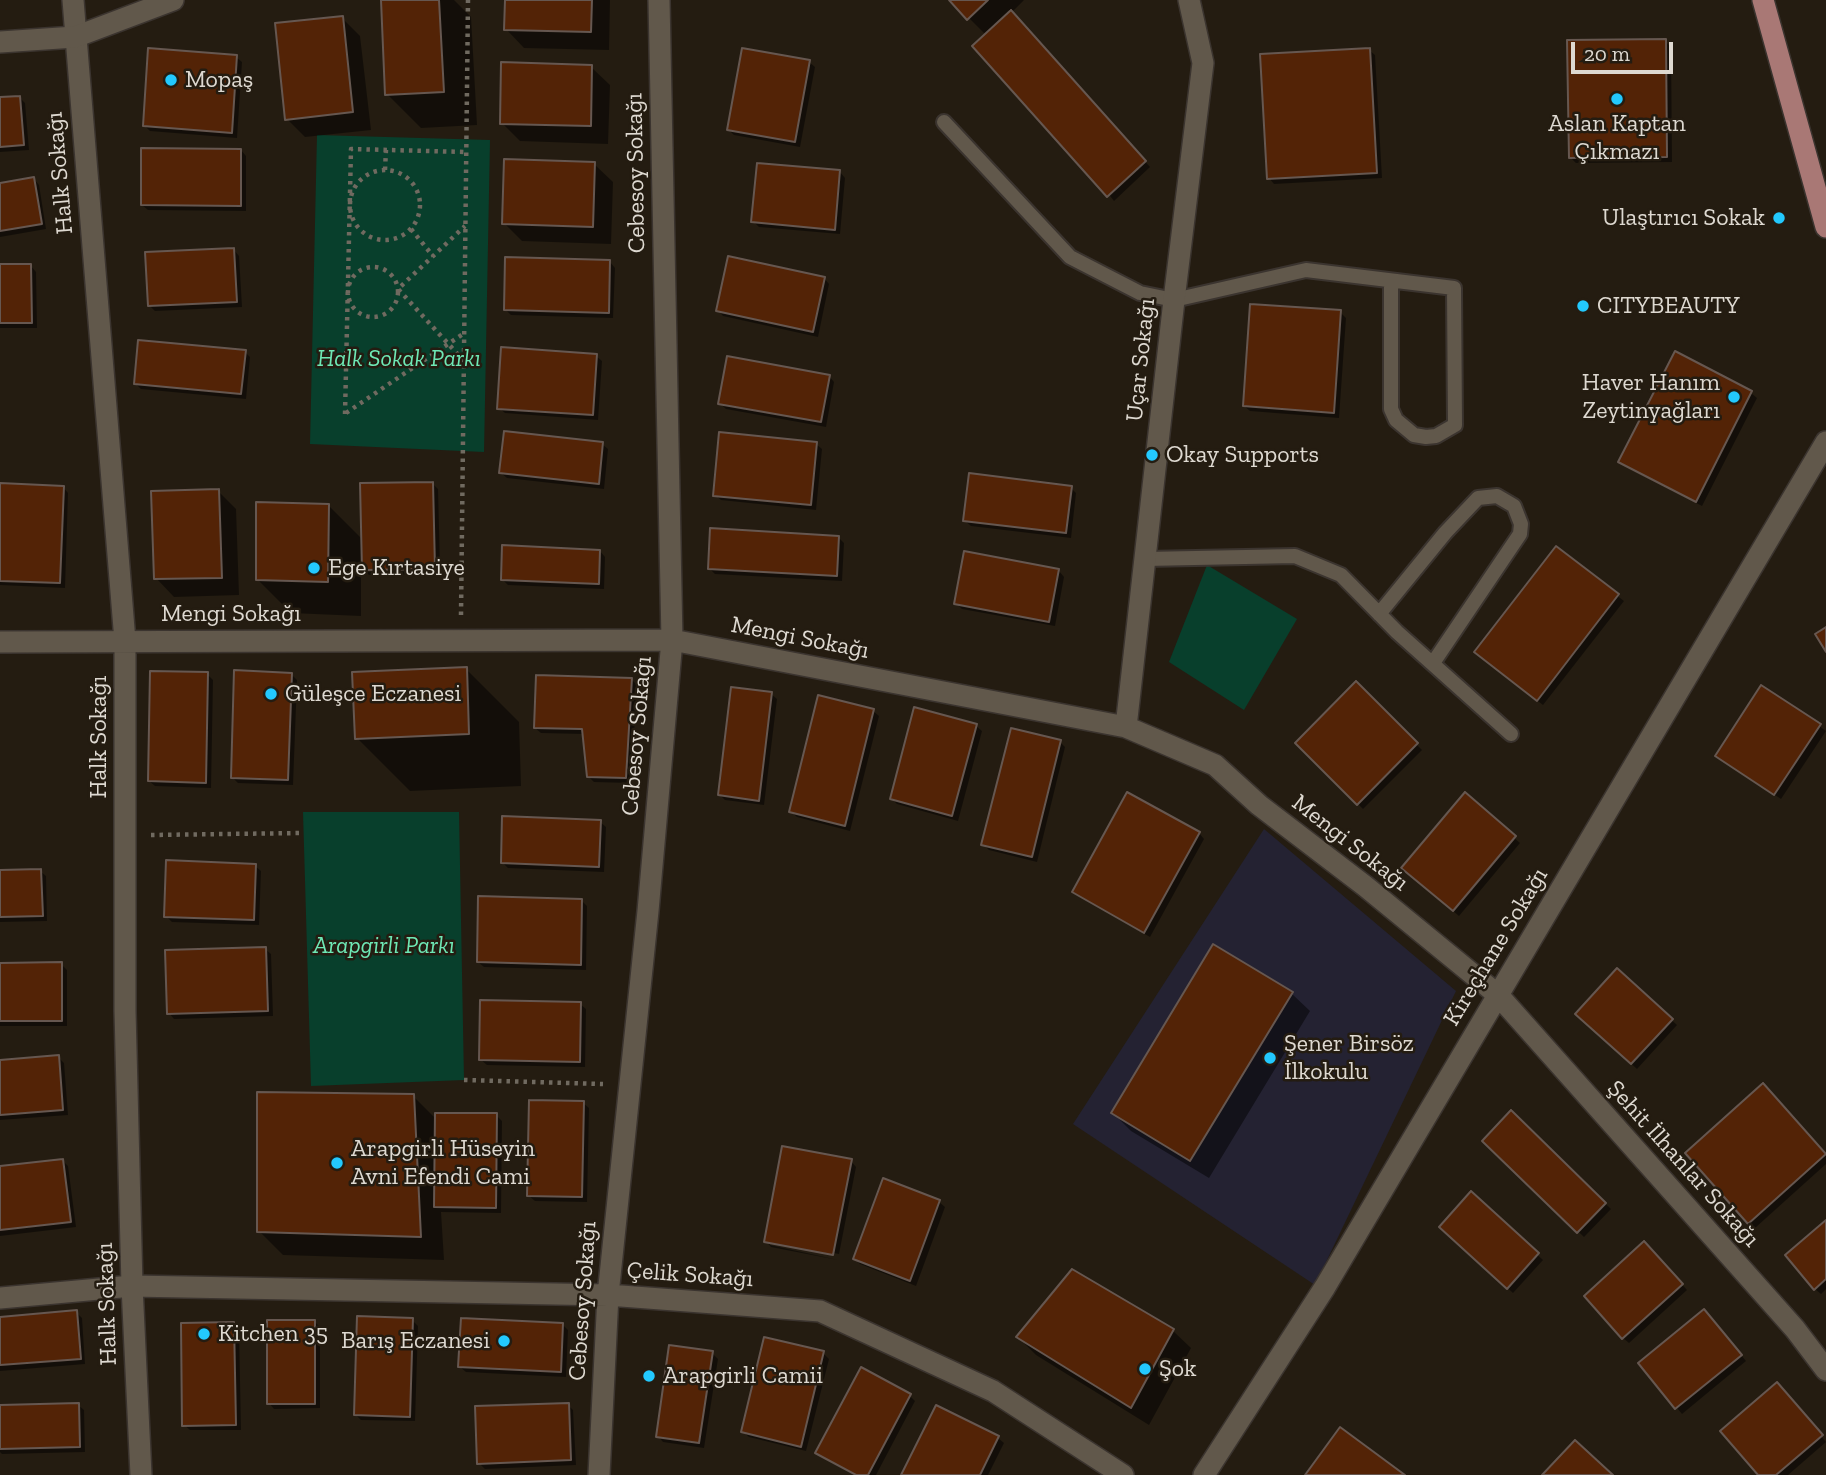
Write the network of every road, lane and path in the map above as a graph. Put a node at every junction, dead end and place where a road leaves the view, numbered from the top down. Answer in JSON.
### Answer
{"nodes":[{"id":1,"x":73,"y":0,"type":"edge"},
{"id":2,"x":173,"y":0,"type":"edge"},
{"id":3,"x":468,"y":0,"type":"edge"},
{"id":4,"x":659,"y":0,"type":"edge"},
{"id":5,"x":1189,"y":0,"type":"edge"},
{"id":6,"x":1763,"y":0,"type":"edge"},
{"id":7,"x":75,"y":37,"type":"junction"},
{"id":8,"x":0,"y":42,"type":"edge"},
{"id":9,"x":944,"y":121,"type":"dead end"},
{"id":10,"x":386,"y":150,"type":"junction"},
{"id":11,"x":466,"y":152,"type":"junction"},
{"id":12,"x":385,"y":170,"type":"junction"},
{"id":13,"x":350,"y":201,"type":"junction"},
{"id":14,"x":465,"y":225,"type":"junction"},
{"id":15,"x":1826,"y":227,"type":"edge"},
{"id":16,"x":411,"y":229,"type":"junction"},
{"id":17,"x":433,"y":256,"type":"junction"},
{"id":18,"x":1391,"y":281,"type":"junction"},
{"id":19,"x":398,"y":289,"type":"junction"},
{"id":20,"x":348,"y":291,"type":"junction"},
{"id":21,"x":1174,"y":300,"type":"junction"},
{"id":22,"x":464,"y":334,"type":"junction"},
{"id":23,"x":448,"y":344,"type":"junction"},
{"id":24,"x":464,"y":361,"type":"junction"},
{"id":25,"x":1826,"y":442,"type":"edge"},
{"id":26,"x":1145,"y":559,"type":"junction"},
{"id":27,"x":1379,"y":614,"type":"junction"},
{"id":28,"x":461,"y":640,"type":"junction"},
{"id":29,"x":672,"y":640,"type":"junction"},
{"id":30,"x":125,"y":641,"type":"junction"},
{"id":31,"x":0,"y":642,"type":"edge"},
{"id":32,"x":1433,"y":663,"type":"junction"},
{"id":33,"x":1126,"y":727,"type":"junction"},
{"id":34,"x":1511,"y":734,"type":"dead end"},
{"id":35,"x":302,"y":833,"type":"dead end"},
{"id":36,"x":125,"y":836,"type":"junction"},
{"id":37,"x":1498,"y":995,"type":"junction"},
{"id":38,"x":464,"y":1080,"type":"dead end"},
{"id":39,"x":628,"y":1085,"type":"junction"},
{"id":40,"x":132,"y":1286,"type":"junction"},
{"id":41,"x":607,"y":1295,"type":"junction"},
{"id":42,"x":0,"y":1298,"type":"edge"},
{"id":43,"x":1826,"y":1370,"type":"edge"},
{"id":44,"x":141,"y":1475,"type":"edge"},
{"id":45,"x":599,"y":1475,"type":"edge"},
{"id":46,"x":1124,"y":1475,"type":"edge"},
{"id":47,"x":1204,"y":1475,"type":"edge"}],
"edges":[{"from":1,"to":7,"type":"street","name":"Halk Sokağı"},
{"from":2,"to":7,"type":"street"},
{"from":3,"to":11,"type":"path"},
{"from":4,"to":29,"type":"street","name":"Cebesoy Sokağı"},
{"from":5,"to":21,"type":"street","name":"Uçar Sokağı"},
{"from":6,"to":15,"type":"main road"},
{"from":7,"to":8,"type":"street"},
{"from":7,"to":30,"type":"street","name":"Halk Sokağı"},
{"from":9,"to":21,"type":"lane"},
{"from":10,"to":11,"type":"path"},
{"from":10,"to":12,"type":"path"},
{"from":10,"to":13,"type":"path"},
{"from":11,"to":14,"type":"path"},
{"from":12,"to":13,"type":"path"},
{"from":12,"to":16,"type":"path"},
{"from":13,"to":16,"type":"path"},
{"from":13,"to":20,"type":"path"},
{"from":14,"to":17,"type":"path"},
{"from":14,"to":22,"type":"path"},
{"from":16,"to":17,"type":"path"},
{"from":17,"to":19,"type":"path"},
{"from":18,"to":18,"type":"lane"},
{"from":18,"to":21,"type":"lane"},
{"from":19,"to":20,"type":"path"},
{"from":19,"to":20,"type":"path"},
{"from":19,"to":23,"type":"path"},
{"from":20,"to":23,"type":"path"},
{"from":21,"to":26,"type":"street","name":"Uçar Sokağı"},
{"from":22,"to":23,"type":"path"},
{"from":22,"to":24,"type":"path"},
{"from":23,"to":24,"type":"path"},
{"from":24,"to":28,"type":"path"},
{"from":25,"to":37,"type":"street","name":"Kireçhane Sokağı"},
{"from":26,"to":27,"type":"lane"},
{"from":26,"to":33,"type":"street","name":"Uçar Sokağı"},
{"from":27,"to":32,"type":"lane"},
{"from":27,"to":32,"type":"lane"},
{"from":28,"to":29,"type":"street","name":"Mengi Sokağı"},
{"from":28,"to":30,"type":"street","name":"Mengi Sokağı"},
{"from":29,"to":33,"type":"street","name":"Mengi Sokağı"},
{"from":29,"to":39,"type":"street","name":"Cebesoy Sokağı"},
{"from":30,"to":31,"type":"street","name":"Mengi Sokağı"},
{"from":30,"to":36,"type":"street","name":"Halk Sokağı"},
{"from":32,"to":34,"type":"lane"},
{"from":33,"to":37,"type":"street","name":"Mengi Sokağı"},
{"from":35,"to":36,"type":"path"},
{"from":36,"to":40,"type":"street","name":"Halk Sokağı"},
{"from":37,"to":43,"type":"street","name":"Şehit İlhanlar Sokağı"},
{"from":37,"to":47,"type":"street","name":"Kireçhane Sokağı"},
{"from":38,"to":39,"type":"path"},
{"from":39,"to":41,"type":"street","name":"Cebesoy Sokağı"},
{"from":40,"to":41,"type":"street","name":"Çelik Sokağı"},
{"from":40,"to":42,"type":"street","name":"Çelik Sokağı"},
{"from":40,"to":44,"type":"street","name":"Halk Sokağı"},
{"from":41,"to":45,"type":"street","name":"Cebesoy Sokağı"},
{"from":41,"to":46,"type":"street","name":"Çelik Sokağı"}]}
